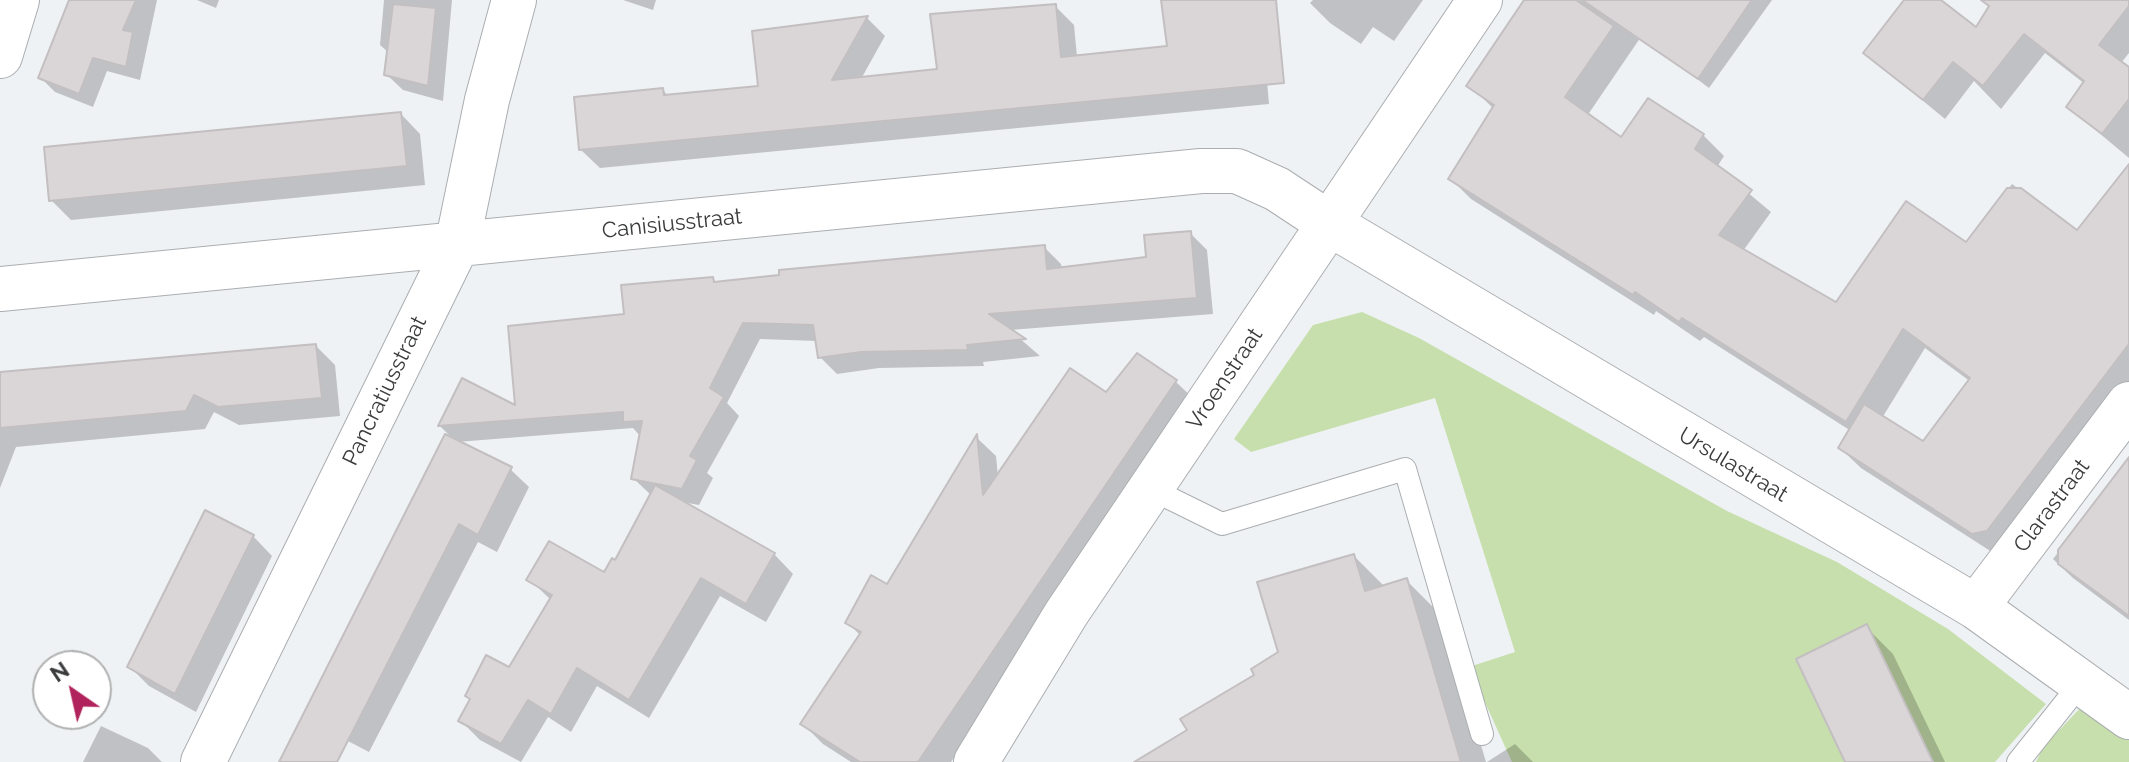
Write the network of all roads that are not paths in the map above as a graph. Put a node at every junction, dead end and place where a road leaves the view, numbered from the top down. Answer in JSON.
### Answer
{"nodes":[{"id":1,"x":17,"y":0,"type":"edge"},
{"id":2,"x":514,"y":0,"type":"edge"},
{"id":3,"x":1480,"y":0,"type":"edge"},
{"id":4,"x":0,"y":56,"type":"edge"},
{"id":5,"x":1330,"y":224,"type":"junction"},
{"id":6,"x":457,"y":245,"type":"junction"},
{"id":7,"x":0,"y":289,"type":"edge"},
{"id":8,"x":2129,"y":404,"type":"edge"},
{"id":9,"x":1151,"y":489,"type":"junction"},
{"id":10,"x":1976,"y":607,"type":"junction"},
{"id":11,"x":2081,"y":683,"type":"junction"},
{"id":12,"x":2129,"y":717,"type":"edge"},
{"id":13,"x":1482,"y":734,"type":"dead end"},
{"id":14,"x":203,"y":762,"type":"edge"},
{"id":15,"x":976,"y":762,"type":"edge"},
{"id":16,"x":2018,"y":762,"type":"edge"}],
"edges":[{"from":1,"to":4,"type":"street"},
{"from":2,"to":6,"type":"street","name":"Pancratiusstraat"},
{"from":3,"to":5,"type":"street","name":"Vroenstraat"},
{"from":5,"to":6,"type":"street","name":"Canisiusstraat"},
{"from":5,"to":9,"type":"street","name":"Vroenstraat"},
{"from":5,"to":10,"type":"street","name":"Ursulastraat"},
{"from":6,"to":7,"type":"street","name":"Canisiusstraat"},
{"from":6,"to":14,"type":"street","name":"Pancratiusstraat"},
{"from":8,"to":10,"type":"street","name":"Clarastraat"},
{"from":9,"to":13,"type":"lane"},
{"from":9,"to":15,"type":"street","name":"Vroenstraat"},
{"from":10,"to":11,"type":"street","name":"Ursulastraat"},
{"from":11,"to":12,"type":"street","name":"Ursulastraat"},
{"from":11,"to":16,"type":"lane"}]}
